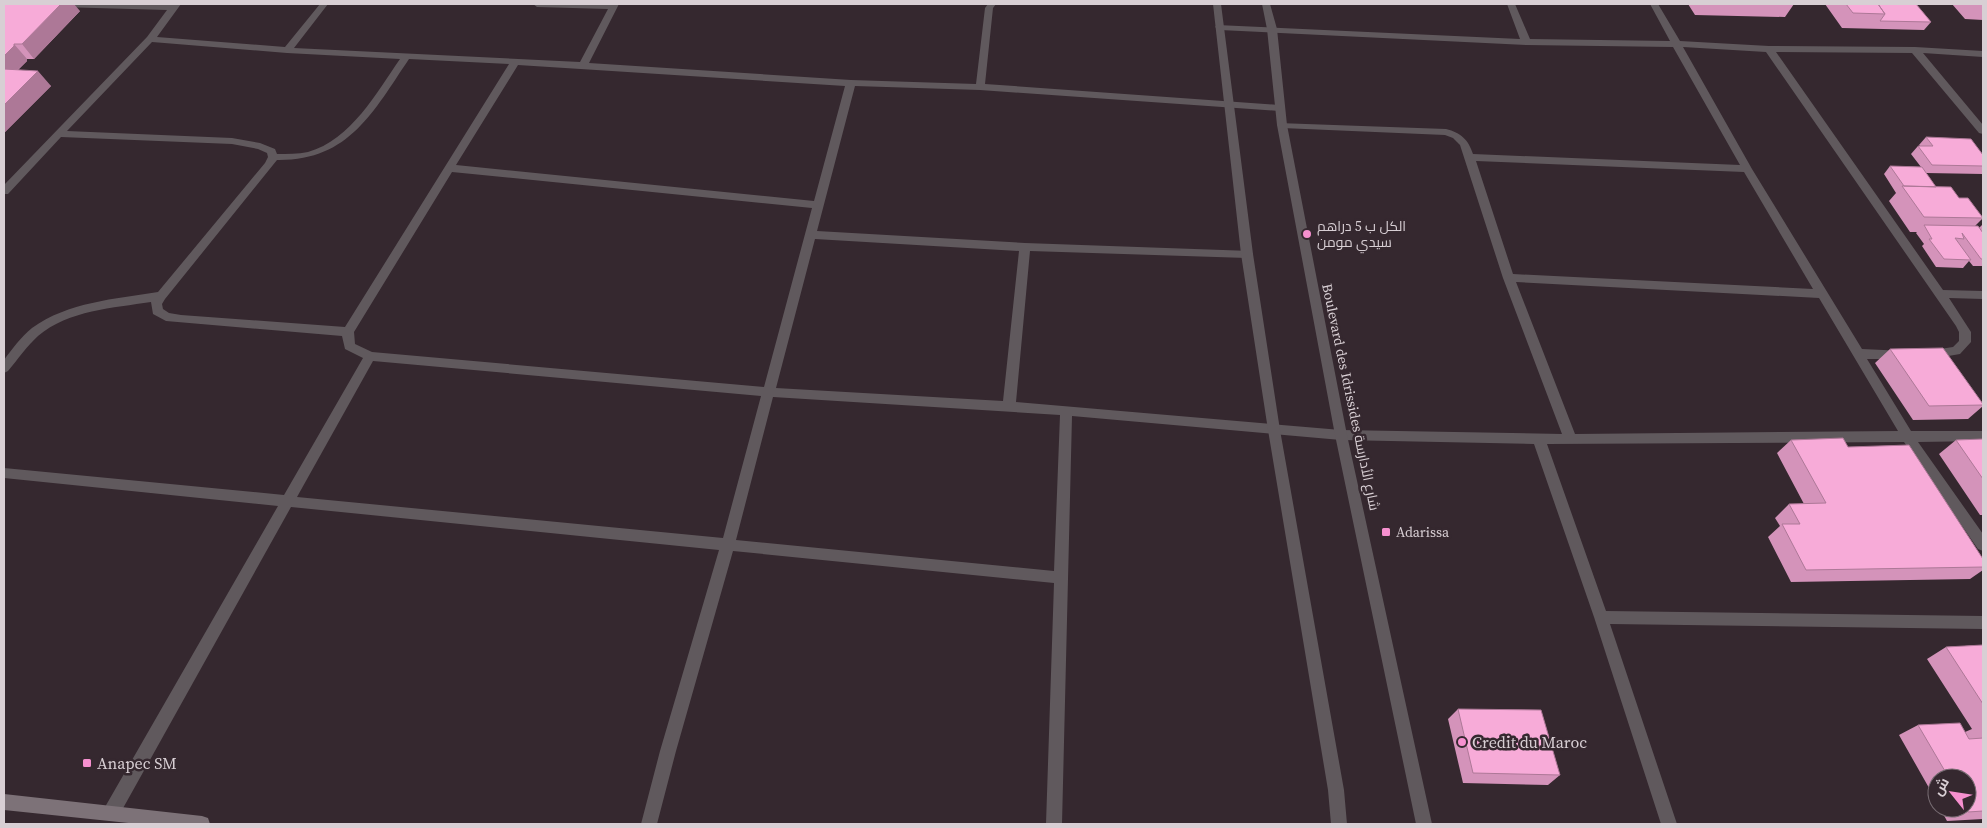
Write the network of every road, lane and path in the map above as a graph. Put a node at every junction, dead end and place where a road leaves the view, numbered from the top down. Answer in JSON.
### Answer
{"nodes":[{"id":1,"x":59,"y":4,"type":"edge"},
{"id":2,"x":324,"y":4,"type":"edge"},
{"id":3,"x":537,"y":4,"type":"edge"},
{"id":4,"x":992,"y":4,"type":"edge"},
{"id":5,"x":1217,"y":4,"type":"edge"},
{"id":6,"x":1266,"y":4,"type":"edge"},
{"id":7,"x":1511,"y":4,"type":"edge"},
{"id":8,"x":1654,"y":4,"type":"edge"},
{"id":9,"x":614,"y":5,"type":"edge"},
{"id":10,"x":175,"y":6,"type":"edge"},
{"id":11,"x":1220,"y":27,"type":"junction"},
{"id":12,"x":1272,"y":29,"type":"junction"},
{"id":13,"x":150,"y":39,"type":"junction"},
{"id":14,"x":1526,"y":42,"type":"junction"},
{"id":15,"x":1676,"y":44,"type":"junction"},
{"id":16,"x":1769,"y":49,"type":"junction"},
{"id":17,"x":287,"y":50,"type":"junction"},
{"id":18,"x":1915,"y":50,"type":"junction"},
{"id":19,"x":1983,"y":54,"type":"edge"},
{"id":20,"x":406,"y":56,"type":"junction"},
{"id":21,"x":515,"y":62,"type":"junction"},
{"id":22,"x":583,"y":65,"type":"junction"},
{"id":23,"x":851,"y":83,"type":"junction"},
{"id":24,"x":980,"y":87,"type":"junction"},
{"id":25,"x":1228,"y":103,"type":"junction"},
{"id":26,"x":1279,"y":108,"type":"junction"},
{"id":27,"x":1282,"y":125,"type":"junction"},
{"id":28,"x":1983,"y":131,"type":"edge"},
{"id":29,"x":57,"y":134,"type":"junction"},
{"id":30,"x":273,"y":157,"type":"junction"},
{"id":31,"x":1471,"y":157,"type":"junction"},
{"id":32,"x":449,"y":168,"type":"junction"},
{"id":33,"x":1747,"y":169,"type":"junction"},
{"id":34,"x":4,"y":190,"type":"edge"},
{"id":35,"x":819,"y":204,"type":"junction"},
{"id":36,"x":810,"y":236,"type":"junction"},
{"id":37,"x":1025,"y":246,"type":"junction"},
{"id":38,"x":1247,"y":254,"type":"junction"},
{"id":39,"x":1509,"y":278,"type":"junction"},
{"id":40,"x":1822,"y":294,"type":"junction"},
{"id":41,"x":1941,"y":294,"type":"junction"},
{"id":42,"x":161,"y":296,"type":"junction"},
{"id":43,"x":1983,"y":296,"type":"edge"},
{"id":44,"x":348,"y":332,"type":"junction"},
{"id":45,"x":1858,"y":354,"type":"junction"},
{"id":46,"x":370,"y":356,"type":"junction"},
{"id":47,"x":4,"y":368,"type":"edge"},
{"id":48,"x":769,"y":392,"type":"junction"},
{"id":49,"x":1009,"y":406,"type":"junction"},
{"id":50,"x":1066,"y":411,"type":"junction"},
{"id":51,"x":1274,"y":430,"type":"junction"},
{"id":52,"x":1341,"y":434,"type":"junction"},
{"id":53,"x":1983,"y":436,"type":"edge"},
{"id":54,"x":1570,"y":437,"type":"junction"},
{"id":55,"x":1908,"y":437,"type":"junction"},
{"id":56,"x":1539,"y":438,"type":"junction"},
{"id":57,"x":4,"y":473,"type":"edge"},
{"id":58,"x":288,"y":502,"type":"junction"},
{"id":59,"x":728,"y":544,"type":"junction"},
{"id":60,"x":1983,"y":545,"type":"edge"},
{"id":61,"x":1061,"y":578,"type":"junction"},
{"id":62,"x":1601,"y":617,"type":"junction"},
{"id":63,"x":1983,"y":623,"type":"edge"},
{"id":64,"x":4,"y":802,"type":"edge"},
{"id":65,"x":111,"y":813,"type":"junction"},
{"id":66,"x":202,"y":824,"type":"edge"},
{"id":67,"x":649,"y":824,"type":"edge"},
{"id":68,"x":1054,"y":824,"type":"edge"},
{"id":69,"x":1339,"y":824,"type":"edge"},
{"id":70,"x":1424,"y":824,"type":"edge"},
{"id":71,"x":1669,"y":824,"type":"edge"}],
"edges":[{"from":1,"to":10,"type":"street"},
{"from":2,"to":17,"type":"street"},
{"from":3,"to":9,"type":"street"},
{"from":4,"to":24,"type":"street"},
{"from":5,"to":11,"type":"street"},
{"from":6,"to":12,"type":"street","name":"Boulevard des Idrissides شارع الأدارسة"},
{"from":7,"to":14,"type":"street"},
{"from":8,"to":15,"type":"street"},
{"from":9,"to":22,"type":"street"},
{"from":10,"to":13,"type":"street"},
{"from":11,"to":12,"type":"street"},
{"from":11,"to":25,"type":"street"},
{"from":12,"to":14,"type":"street"},
{"from":12,"to":26,"type":"street","name":"Boulevard des Idrissides شارع الأدارسة"},
{"from":13,"to":17,"type":"street"},
{"from":13,"to":29,"type":"street"},
{"from":14,"to":15,"type":"street"},
{"from":15,"to":16,"type":"street"},
{"from":15,"to":33,"type":"street"},
{"from":16,"to":18,"type":"street"},
{"from":16,"to":41,"type":"street"},
{"from":17,"to":20,"type":"street"},
{"from":18,"to":19,"type":"street"},
{"from":18,"to":28,"type":"street"},
{"from":20,"to":21,"type":"street"},
{"from":20,"to":30,"type":"street"},
{"from":21,"to":22,"type":"street"},
{"from":21,"to":32,"type":"street"},
{"from":22,"to":23,"type":"street"},
{"from":23,"to":24,"type":"street"},
{"from":23,"to":35,"type":"street"},
{"from":24,"to":25,"type":"street"},
{"from":25,"to":26,"type":"street"},
{"from":25,"to":38,"type":"street"},
{"from":26,"to":27,"type":"street","name":"Boulevard des Idrissides شارع الأدارسة"},
{"from":27,"to":31,"type":"street"},
{"from":27,"to":52,"type":"street","name":"Boulevard des Idrissides شارع الأدارسة"},
{"from":29,"to":30,"type":"street"},
{"from":29,"to":34,"type":"street"},
{"from":30,"to":42,"type":"street"},
{"from":31,"to":33,"type":"street"},
{"from":31,"to":39,"type":"street"},
{"from":32,"to":35,"type":"street"},
{"from":32,"to":44,"type":"street"},
{"from":33,"to":40,"type":"street"},
{"from":35,"to":36,"type":"street"},
{"from":36,"to":37,"type":"street"},
{"from":36,"to":48,"type":"street"},
{"from":37,"to":38,"type":"street"},
{"from":37,"to":49,"type":"street"},
{"from":38,"to":51,"type":"street"},
{"from":39,"to":40,"type":"street"},
{"from":39,"to":54,"type":"street"},
{"from":40,"to":45,"type":"street"},
{"from":41,"to":43,"type":"street"},
{"from":41,"to":45,"type":"street"},
{"from":42,"to":44,"type":"street"},
{"from":42,"to":47,"type":"street"},
{"from":44,"to":46,"type":"street"},
{"from":45,"to":55,"type":"street"},
{"from":46,"to":48,"type":"street"},
{"from":46,"to":58,"type":"street"},
{"from":48,"to":49,"type":"street"},
{"from":48,"to":59,"type":"street"},
{"from":49,"to":50,"type":"street"},
{"from":50,"to":51,"type":"street"},
{"from":50,"to":61,"type":"street"},
{"from":51,"to":52,"type":"street"},
{"from":51,"to":69,"type":"street"},
{"from":52,"to":56,"type":"street"},
{"from":52,"to":70,"type":"street","name":"Boulevard des Idrissides شارع الأدارسة"},
{"from":53,"to":55,"type":"street"},
{"from":54,"to":55,"type":"street"},
{"from":54,"to":56,"type":"street"},
{"from":55,"to":60,"type":"street"},
{"from":56,"to":62,"type":"street"},
{"from":57,"to":58,"type":"street"},
{"from":58,"to":59,"type":"street"},
{"from":58,"to":65,"type":"street"},
{"from":59,"to":61,"type":"street"},
{"from":59,"to":67,"type":"street"},
{"from":61,"to":68,"type":"street"},
{"from":62,"to":63,"type":"street"},
{"from":62,"to":71,"type":"street"},
{"from":64,"to":65,"type":"main road"},
{"from":65,"to":66,"type":"main road"}]}
